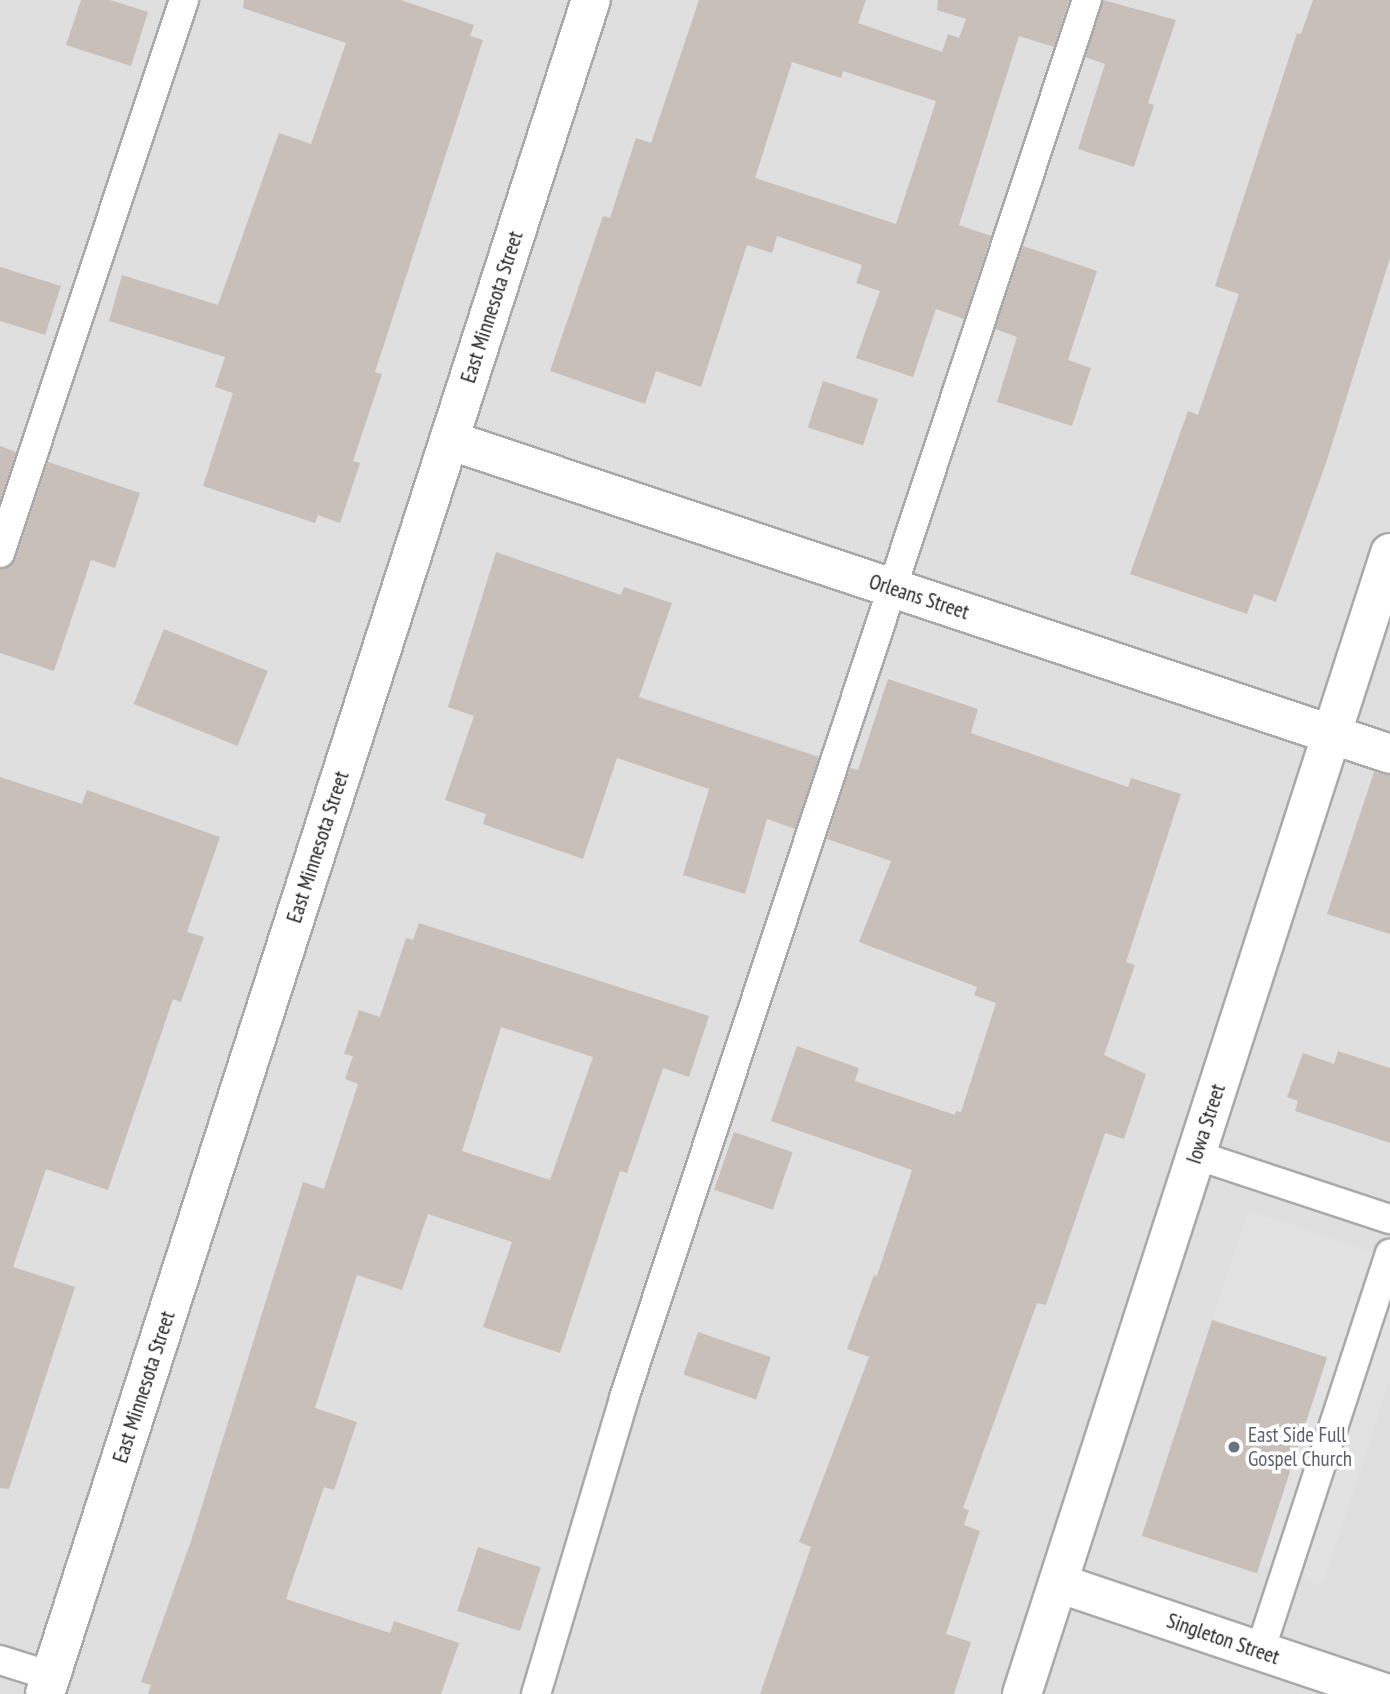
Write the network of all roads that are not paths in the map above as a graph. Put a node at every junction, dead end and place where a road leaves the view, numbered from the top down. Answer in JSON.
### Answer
{"nodes":[{"id":1,"x":184,"y":0,"type":"edge"},
{"id":2,"x":591,"y":0,"type":"edge"},
{"id":3,"x":1087,"y":0,"type":"edge"},
{"id":4,"x":449,"y":440,"type":"junction"},
{"id":5,"x":0,"y":553,"type":"edge"},
{"id":6,"x":1390,"y":553,"type":"edge"},
{"id":7,"x":893,"y":588,"type":"junction"},
{"id":8,"x":1331,"y":734,"type":"junction"},
{"id":9,"x":1390,"y":754,"type":"edge"},
{"id":10,"x":1196,"y":1155,"type":"junction"},
{"id":11,"x":1390,"y":1219,"type":"edge"},
{"id":12,"x":1390,"y":1254,"type":"edge"},
{"id":13,"x":1058,"y":1583,"type":"junction"},
{"id":14,"x":1260,"y":1651,"type":"junction"},
{"id":15,"x":0,"y":1660,"type":"edge"},
{"id":16,"x":48,"y":1685,"type":"edge"},
{"id":17,"x":536,"y":1694,"type":"edge"},
{"id":18,"x":1022,"y":1694,"type":"edge"},
{"id":19,"x":1388,"y":1694,"type":"edge"}],
"edges":[{"from":1,"to":5,"type":"lane"},
{"from":2,"to":4,"type":"street","name":"East Minnesota Street"},
{"from":3,"to":7,"type":"lane"},
{"from":4,"to":7,"type":"street","name":"Orleans Street"},
{"from":4,"to":16,"type":"street","name":"East Minnesota Street"},
{"from":6,"to":8,"type":"street","name":"Iowa Street"},
{"from":7,"to":8,"type":"street","name":"Orleans Street"},
{"from":7,"to":17,"type":"lane"},
{"from":8,"to":9,"type":"street","name":"Orleans Street"},
{"from":8,"to":10,"type":"street","name":"Iowa Street"},
{"from":10,"to":11,"type":"lane"},
{"from":10,"to":13,"type":"street","name":"Iowa Street"},
{"from":12,"to":14,"type":"lane"},
{"from":13,"to":14,"type":"street","name":"Singleton Street"},
{"from":13,"to":18,"type":"street","name":"Iowa Street"},
{"from":14,"to":19,"type":"street","name":"Singleton Street"},
{"from":15,"to":16,"type":"lane"}]}
